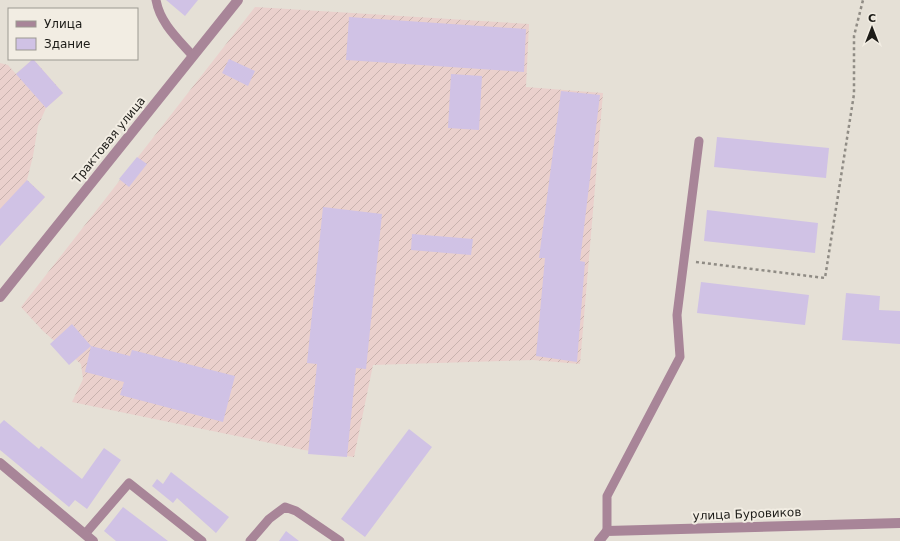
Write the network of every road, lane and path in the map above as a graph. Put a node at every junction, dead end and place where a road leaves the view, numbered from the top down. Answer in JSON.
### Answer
{"nodes":[{"id":1,"x":156,"y":0,"type":"edge"},
{"id":2,"x":238,"y":0,"type":"edge"},
{"id":3,"x":863,"y":0,"type":"edge"},
{"id":4,"x":193,"y":56,"type":"junction"},
{"id":5,"x":699,"y":141,"type":"dead end"},
{"id":6,"x":684,"y":261,"type":"junction"},
{"id":7,"x":0,"y":296,"type":"edge"},
{"id":8,"x":0,"y":463,"type":"edge"},
{"id":9,"x":900,"y":523,"type":"edge"},
{"id":10,"x":607,"y":531,"type":"junction"},
{"id":11,"x":85,"y":534,"type":"junction"},
{"id":12,"x":93,"y":541,"type":"edge"},
{"id":13,"x":202,"y":541,"type":"edge"},
{"id":14,"x":250,"y":541,"type":"edge"},
{"id":15,"x":340,"y":541,"type":"edge"},
{"id":16,"x":599,"y":541,"type":"edge"}],
"edges":[{"from":1,"to":4,"type":"lane"},
{"from":2,"to":4,"type":"street","name":"Трактовая улица"},
{"from":3,"to":6,"type":"path"},
{"from":4,"to":7,"type":"street","name":"Трактовая улица"},
{"from":5,"to":6,"type":"lane"},
{"from":6,"to":10,"type":"lane"},
{"from":8,"to":11,"type":"street"},
{"from":9,"to":10,"type":"street","name":"улица Буровиков"},
{"from":10,"to":16,"type":"street"},
{"from":11,"to":12,"type":"street"},
{"from":11,"to":13,"type":"lane"},
{"from":14,"to":15,"type":"lane"}]}
